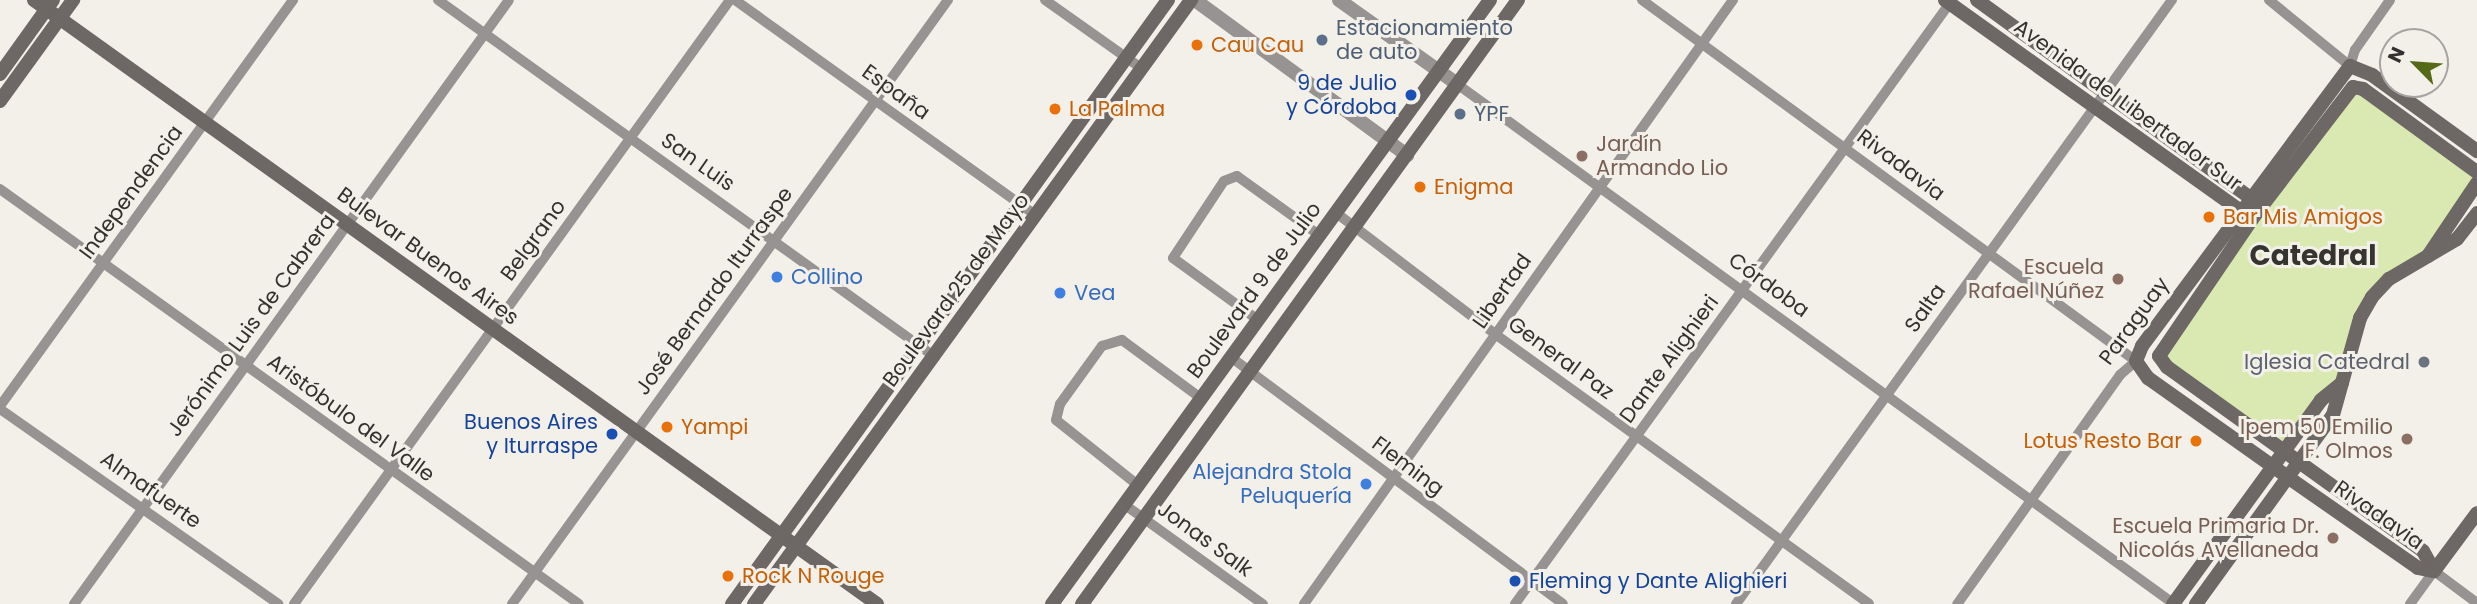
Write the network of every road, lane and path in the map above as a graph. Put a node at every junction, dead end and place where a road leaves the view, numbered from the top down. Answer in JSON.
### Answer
{"nodes":[{"id":1,"x":34,"y":0,"type":"edge"},
{"id":2,"x":73,"y":0,"type":"edge"},
{"id":3,"x":293,"y":0,"type":"edge"},
{"id":4,"x":438,"y":0,"type":"edge"},
{"id":5,"x":509,"y":0,"type":"edge"},
{"id":6,"x":732,"y":0,"type":"edge"},
{"id":7,"x":948,"y":0,"type":"edge"},
{"id":8,"x":1045,"y":0,"type":"edge"},
{"id":9,"x":1168,"y":0,"type":"edge"},
{"id":10,"x":1193,"y":0,"type":"edge"},
{"id":11,"x":1339,"y":0,"type":"edge"},
{"id":12,"x":1490,"y":0,"type":"edge"},
{"id":13,"x":1518,"y":0,"type":"edge"},
{"id":14,"x":1643,"y":0,"type":"edge"},
{"id":15,"x":1733,"y":0,"type":"edge"},
{"id":16,"x":1978,"y":0,"type":"edge"},
{"id":17,"x":2172,"y":0,"type":"edge"},
{"id":18,"x":2269,"y":0,"type":"edge"},
{"id":19,"x":2390,"y":0,"type":"edge"},
{"id":20,"x":1949,"y":1,"type":"edge"},
{"id":21,"x":50,"y":4,"type":"edge"},
{"id":22,"x":60,"y":18,"type":"junction"},
{"id":23,"x":485,"y":34,"type":"junction"},
{"id":24,"x":1701,"y":43,"type":"junction"},
{"id":25,"x":1126,"y":57,"type":"junction"},
{"id":26,"x":2350,"y":66,"type":"junction"},
{"id":27,"x":1141,"y":68,"type":"junction"},
{"id":28,"x":1439,"y":72,"type":"junction"},
{"id":29,"x":0,"y":74,"type":"edge"},
{"id":30,"x":1457,"y":84,"type":"junction"},
{"id":31,"x":2353,"y":87,"type":"junction"},
{"id":32,"x":2105,"y":92,"type":"junction"},
{"id":33,"x":0,"y":101,"type":"edge"},
{"id":34,"x":875,"y":101,"type":"junction"},
{"id":35,"x":2095,"y":106,"type":"junction"},
{"id":36,"x":205,"y":122,"type":"junction"},
{"id":37,"x":631,"y":137,"type":"junction"},
{"id":38,"x":1387,"y":141,"type":"junction"},
{"id":39,"x":1844,"y":148,"type":"junction"},
{"id":40,"x":2477,"y":151,"type":"edge"},
{"id":41,"x":1406,"y":155,"type":"junction"},
{"id":42,"x":2477,"y":172,"type":"edge"},
{"id":43,"x":2477,"y":183,"type":"edge"},
{"id":44,"x":1599,"y":188,"type":"junction"},
{"id":45,"x":0,"y":189,"type":"edge"},
{"id":46,"x":2256,"y":201,"type":"junction"},
{"id":47,"x":1020,"y":205,"type":"junction"},
{"id":48,"x":1335,"y":212,"type":"junction"},
{"id":49,"x":2477,"y":213,"type":"edge"},
{"id":50,"x":1035,"y":215,"type":"junction"},
{"id":51,"x":2246,"y":215,"type":"junction"},
{"id":52,"x":347,"y":224,"type":"junction"},
{"id":53,"x":1355,"y":228,"type":"junction"},
{"id":54,"x":1319,"y":235,"type":"junction"},
{"id":55,"x":775,"y":240,"type":"junction"},
{"id":56,"x":1986,"y":254,"type":"junction"},
{"id":57,"x":2427,"y":257,"type":"junction"},
{"id":58,"x":103,"y":263,"type":"junction"},
{"id":59,"x":1741,"y":291,"type":"junction"},
{"id":60,"x":1258,"y":320,"type":"junction"},
{"id":61,"x":493,"y":329,"type":"junction"},
{"id":62,"x":1495,"y":334,"type":"junction"},
{"id":63,"x":919,"y":347,"type":"junction"},
{"id":64,"x":2159,"y":356,"type":"junction"},
{"id":65,"x":935,"y":357,"type":"junction"},
{"id":66,"x":1232,"y":358,"type":"junction"},
{"id":67,"x":2136,"y":361,"type":"junction"},
{"id":68,"x":246,"y":366,"type":"junction"},
{"id":69,"x":1250,"y":371,"type":"junction"},
{"id":70,"x":2342,"y":383,"type":"junction"},
{"id":71,"x":1886,"y":396,"type":"junction"},
{"id":72,"x":1202,"y":399,"type":"junction"},
{"id":73,"x":0,"y":407,"type":"edge"},
{"id":74,"x":636,"y":431,"type":"junction"},
{"id":75,"x":1636,"y":436,"type":"junction"},
{"id":76,"x":849,"y":442,"type":"junction"},
{"id":77,"x":2284,"y":451,"type":"junction"},
{"id":78,"x":864,"y":454,"type":"junction"},
{"id":79,"x":2301,"y":463,"type":"junction"},
{"id":80,"x":2273,"y":466,"type":"junction"},
{"id":81,"x":390,"y":471,"type":"junction"},
{"id":82,"x":2289,"y":478,"type":"junction"},
{"id":83,"x":1393,"y":480,"type":"junction"},
{"id":84,"x":1139,"y":486,"type":"junction"},
{"id":85,"x":2030,"y":500,"type":"junction"},
{"id":86,"x":1125,"y":505,"type":"junction"},
{"id":87,"x":143,"y":508,"type":"junction"},
{"id":88,"x":2477,"y":513,"type":"edge"},
{"id":89,"x":1143,"y":519,"type":"junction"},
{"id":90,"x":782,"y":535,"type":"junction"},
{"id":91,"x":1781,"y":540,"type":"junction"},
{"id":92,"x":797,"y":547,"type":"junction"},
{"id":93,"x":2434,"y":571,"type":"junction"},
{"id":94,"x":534,"y":572,"type":"junction"},
{"id":95,"x":1532,"y":581,"type":"junction"},
{"id":96,"x":2477,"y":603,"type":"edge"},
{"id":97,"x":74,"y":604,"type":"edge"},
{"id":98,"x":279,"y":604,"type":"edge"},
{"id":99,"x":294,"y":604,"type":"edge"},
{"id":100,"x":512,"y":604,"type":"edge"},
{"id":101,"x":579,"y":604,"type":"edge"},
{"id":102,"x":732,"y":604,"type":"edge"},
{"id":103,"x":754,"y":604,"type":"edge"},
{"id":104,"x":877,"y":604,"type":"edge"},
{"id":105,"x":1052,"y":604,"type":"edge"},
{"id":106,"x":1082,"y":604,"type":"edge"},
{"id":107,"x":1263,"y":604,"type":"edge"},
{"id":108,"x":1304,"y":604,"type":"edge"},
{"id":109,"x":1515,"y":604,"type":"edge"},
{"id":110,"x":1563,"y":604,"type":"edge"},
{"id":111,"x":1735,"y":604,"type":"edge"},
{"id":112,"x":1870,"y":604,"type":"edge"},
{"id":113,"x":1956,"y":604,"type":"edge"},
{"id":114,"x":2173,"y":604,"type":"edge"},
{"id":115,"x":2196,"y":604,"type":"edge"},
{"id":116,"x":2410,"y":604,"type":"edge"}],
"edges":[{"from":1,"to":21,"type":"main road","name":"Bulevar Buenos Aires"},
{"from":2,"to":22,"type":"main road"},
{"from":3,"to":36,"type":"street","name":"Independencia"},
{"from":4,"to":23,"type":"street","name":"San Luis"},
{"from":5,"to":23,"type":"street","name":"Jerónimo Luis de Cabrera"},
{"from":6,"to":34,"type":"street","name":"España"},
{"from":6,"to":37,"type":"street","name":"Belgrano"},
{"from":7,"to":34,"type":"street","name":"José Bernardo Iturraspe"},
{"from":8,"to":25,"type":"street"},
{"from":9,"to":25,"type":"main road","name":"Boulevard 25 de Mayo"},
{"from":10,"to":27,"type":"main road","name":"Boulevard 25 de Mayo"},
{"from":10,"to":38,"type":"street"},
{"from":11,"to":28,"type":"street","name":"Córdoba"},
{"from":12,"to":28,"type":"main road","name":"Boulevard 9 de Julio"},
{"from":13,"to":30,"type":"main road"},
{"from":14,"to":24,"type":"street","name":"Rivadavia"},
{"from":15,"to":24,"type":"street","name":"Libertad"},
{"from":16,"to":32,"type":"main road","name":"Avenida del Libertador Sur"},
{"from":17,"to":32,"type":"street","name":"Salta"},
{"from":18,"to":26,"type":"street"},
{"from":19,"to":26,"type":"street","name":"Paraguay"},
{"from":20,"to":35,"type":"main road","name":"Avenida del Libertador Sur"},
{"from":20,"to":39,"type":"street","name":"Dante Alighieri"},
{"from":21,"to":22,"type":"main road","name":"Bulevar Buenos Aires"},
{"from":21,"to":29,"type":"main road"},
{"from":22,"to":33,"type":"main road"},
{"from":22,"to":36,"type":"main road","name":"Bulevar Buenos Aires"},
{"from":23,"to":37,"type":"street","name":"San Luis"},
{"from":23,"to":52,"type":"street","name":"Jerónimo Luis de Cabrera"},
{"from":24,"to":39,"type":"street","name":"Rivadavia"},
{"from":24,"to":44,"type":"street","name":"Libertad"},
{"from":25,"to":27,"type":"street"},
{"from":25,"to":47,"type":"main road","name":"Boulevard 25 de Mayo"},
{"from":26,"to":31,"type":"main road"},
{"from":26,"to":40,"type":"main road"},
{"from":26,"to":46,"type":"main road","name":"Paraguay"},
{"from":27,"to":50,"type":"main road","name":"Boulevard 25 de Mayo"},
{"from":28,"to":30,"type":"street","name":"Córdoba"},
{"from":28,"to":38,"type":"main road","name":"Boulevard 9 de Julio"},
{"from":30,"to":41,"type":"main road"},
{"from":30,"to":44,"type":"street","name":"Córdoba"},
{"from":31,"to":42,"type":"main road"},
{"from":31,"to":46,"type":"main road","name":"Paraguay"},
{"from":32,"to":35,"type":"street","name":"Salta"},
{"from":32,"to":46,"type":"main road","name":"Avenida del Libertador Sur"},
{"from":34,"to":47,"type":"street","name":"España"},
{"from":34,"to":55,"type":"street","name":"José Bernardo Iturraspe"},
{"from":35,"to":51,"type":"main road","name":"Avenida del Libertador Sur"},
{"from":35,"to":56,"type":"street","name":"Salta"},
{"from":36,"to":52,"type":"main road","name":"Bulevar Buenos Aires"},
{"from":36,"to":58,"type":"street","name":"Independencia"},
{"from":37,"to":55,"type":"street","name":"San Luis"},
{"from":37,"to":61,"type":"street","name":"Belgrano"},
{"from":38,"to":41,"type":"street"},
{"from":38,"to":48,"type":"main road","name":"Boulevard 9 de Julio"},
{"from":39,"to":56,"type":"street","name":"Rivadavia"},
{"from":39,"to":59,"type":"street","name":"Dante Alighieri"},
{"from":41,"to":53,"type":"main road"},
{"from":43,"to":57,"type":"main road"},
{"from":44,"to":59,"type":"street","name":"Córdoba"},
{"from":44,"to":62,"type":"street","name":"Libertad"},
{"from":45,"to":58,"type":"street","name":"Aristóbulo del Valle"},
{"from":46,"to":51,"type":"main road","name":"Paraguay"},
{"from":47,"to":50,"type":"street","name":"España"},
{"from":47,"to":63,"type":"main road","name":"Boulevard 25 de Mayo"},
{"from":48,"to":53,"type":"street","name":"General Paz"},
{"from":48,"to":54,"type":"main road","name":"Boulevard 9 de Julio"},
{"from":49,"to":57,"type":"main road"},
{"from":50,"to":65,"type":"main road","name":"Boulevard 25 de Mayo"},
{"from":51,"to":64,"type":"main road","name":"Paraguay"},
{"from":51,"to":67,"type":"main road","name":"Paraguay"},
{"from":52,"to":61,"type":"main road","name":"Bulevar Buenos Aires"},
{"from":52,"to":68,"type":"street","name":"Jerónimo Luis de Cabrera"},
{"from":53,"to":62,"type":"street","name":"General Paz"},
{"from":53,"to":69,"type":"main road"},
{"from":54,"to":60,"type":"main road","name":"Boulevard 9 de Julio"},
{"from":54,"to":60,"type":"street"},
{"from":55,"to":63,"type":"street","name":"San Luis"},
{"from":55,"to":74,"type":"street","name":"José Bernardo Iturraspe"},
{"from":56,"to":67,"type":"street","name":"Rivadavia"},
{"from":56,"to":71,"type":"street","name":"Salta"},
{"from":57,"to":70,"type":"main road"},
{"from":58,"to":68,"type":"street","name":"Aristóbulo del Valle"},
{"from":58,"to":73,"type":"street","name":"Independencia"},
{"from":59,"to":71,"type":"street","name":"Córdoba"},
{"from":59,"to":75,"type":"street","name":"Dante Alighieri"},
{"from":60,"to":66,"type":"main road","name":"Boulevard 9 de Julio"},
{"from":61,"to":74,"type":"main road","name":"Bulevar Buenos Aires"},
{"from":61,"to":81,"type":"street","name":"Belgrano"},
{"from":62,"to":75,"type":"street","name":"General Paz"},
{"from":62,"to":83,"type":"street","name":"Libertad"},
{"from":63,"to":65,"type":"street","name":"San Luis"},
{"from":63,"to":76,"type":"main road","name":"Boulevard 25 de Mayo"},
{"from":64,"to":67,"type":"main road"},
{"from":64,"to":77,"type":"main road","name":"Rivadavia"},
{"from":65,"to":78,"type":"main road","name":"Boulevard 25 de Mayo"},
{"from":66,"to":69,"type":"street","name":"Fleming"},
{"from":66,"to":72,"type":"main road","name":"Boulevard 9 de Julio"},
{"from":67,"to":80,"type":"main road","name":"Rivadavia"},
{"from":67,"to":85,"type":"street","name":"Paraguay"},
{"from":68,"to":81,"type":"street","name":"Aristóbulo del Valle"},
{"from":68,"to":87,"type":"street","name":"Jerónimo Luis de Cabrera"},
{"from":69,"to":83,"type":"street","name":"Fleming"},
{"from":69,"to":89,"type":"main road"},
{"from":70,"to":77,"type":"main road"},
{"from":70,"to":79,"type":"main road"},
{"from":71,"to":85,"type":"street","name":"Córdoba"},
{"from":71,"to":91,"type":"street","name":"Salta"},
{"from":72,"to":84,"type":"main road","name":"Boulevard 9 de Julio"},
{"from":72,"to":84,"type":"street"},
{"from":73,"to":87,"type":"street","name":"Almafuerte"},
{"from":74,"to":90,"type":"main road","name":"Bulevar Buenos Aires"},
{"from":74,"to":94,"type":"street","name":"José Bernardo Iturraspe"},
{"from":75,"to":91,"type":"street","name":"General Paz"},
{"from":75,"to":95,"type":"street","name":"Dante Alighieri"},
{"from":76,"to":78,"type":"street"},
{"from":76,"to":90,"type":"main road","name":"Boulevard 25 de Mayo"},
{"from":77,"to":79,"type":"main road","name":"Rivadavia"},
{"from":77,"to":80,"type":"main road"},
{"from":78,"to":92,"type":"main road","name":"Boulevard 25 de Mayo"},
{"from":79,"to":82,"type":"main road"},
{"from":79,"to":93,"type":"main road","name":"Rivadavia"},
{"from":80,"to":82,"type":"main road","name":"Rivadavia"},
{"from":80,"to":114,"type":"main road"},
{"from":81,"to":94,"type":"street","name":"Aristóbulo del Valle"},
{"from":81,"to":99,"type":"street","name":"Belgrano"},
{"from":82,"to":93,"type":"main road","name":"Rivadavia"},
{"from":82,"to":115,"type":"main road"},
{"from":83,"to":95,"type":"street","name":"Fleming"},
{"from":83,"to":108,"type":"street","name":"Libertad"},
{"from":84,"to":86,"type":"main road","name":"Boulevard 9 de Julio"},
{"from":85,"to":113,"type":"street","name":"Paraguay"},
{"from":85,"to":114,"type":"street","name":"Córdoba"},
{"from":86,"to":89,"type":"street","name":"Jonas Salk"},
{"from":86,"to":105,"type":"main road","name":"Boulevard 9 de Julio"},
{"from":87,"to":97,"type":"street","name":"Jerónimo Luis de Cabrera"},
{"from":87,"to":98,"type":"street","name":"Almafuerte"},
{"from":88,"to":93,"type":"main road"},
{"from":89,"to":106,"type":"main road"},
{"from":89,"to":107,"type":"street","name":"Jonas Salk"},
{"from":90,"to":92,"type":"main road","name":"Bulevar Buenos Aires"},
{"from":90,"to":102,"type":"main road","name":"Boulevard 25 de Mayo"},
{"from":91,"to":111,"type":"street","name":"Salta"},
{"from":91,"to":112,"type":"street","name":"General Paz"},
{"from":92,"to":103,"type":"main road","name":"Boulevard 25 de Mayo"},
{"from":92,"to":104,"type":"main road","name":"Bulevar Buenos Aires"},
{"from":93,"to":96,"type":"street","name":"Rivadavia"},
{"from":93,"to":116,"type":"street"},
{"from":94,"to":100,"type":"street","name":"José Bernardo Iturraspe"},
{"from":94,"to":101,"type":"street","name":"Aristóbulo del Valle"},
{"from":95,"to":109,"type":"street","name":"Dante Alighieri"},
{"from":95,"to":110,"type":"street","name":"Fleming"}]}
